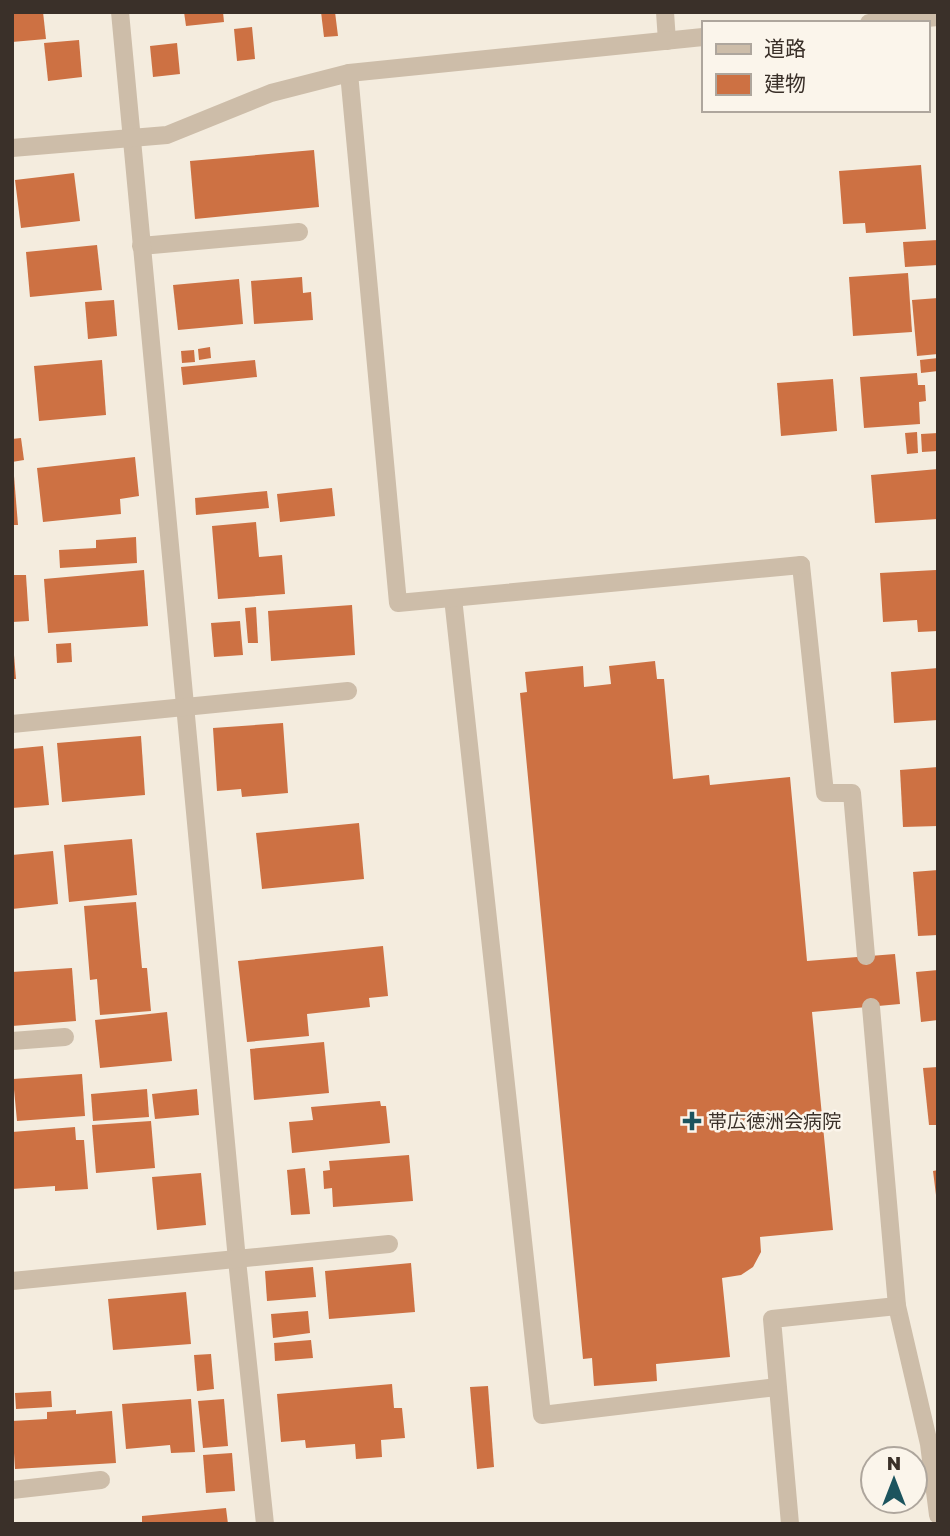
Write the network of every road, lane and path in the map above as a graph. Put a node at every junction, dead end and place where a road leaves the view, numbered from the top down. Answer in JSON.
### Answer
{"nodes":[{"id":1,"x":120,"y":12,"type":"edge"},
{"id":2,"x":665,"y":12,"type":"edge"},
{"id":3,"x":938,"y":17,"type":"edge"},
{"id":4,"x":892,"y":21,"type":"edge"},
{"id":5,"x":702,"y":37,"type":"edge"},
{"id":6,"x":667,"y":41,"type":"junction"},
{"id":7,"x":349,"y":73,"type":"junction"},
{"id":8,"x":131,"y":138,"type":"junction"},
{"id":9,"x":12,"y":148,"type":"edge"},
{"id":10,"x":299,"y":232,"type":"dead end"},
{"id":11,"x":141,"y":246,"type":"junction"},
{"id":12,"x":453,"y":598,"type":"junction"},
{"id":13,"x":348,"y":691,"type":"dead end"},
{"id":14,"x":186,"y":708,"type":"junction"},
{"id":15,"x":12,"y":724,"type":"edge"},
{"id":16,"x":866,"y":956,"type":"dead end"},
{"id":17,"x":871,"y":1007,"type":"dead end"},
{"id":18,"x":65,"y":1037,"type":"dead end"},
{"id":19,"x":12,"y":1041,"type":"edge"},
{"id":20,"x":389,"y":1244,"type":"dead end"},
{"id":21,"x":237,"y":1260,"type":"junction"},
{"id":22,"x":12,"y":1281,"type":"edge"},
{"id":23,"x":897,"y":1306,"type":"junction"},
{"id":24,"x":777,"y":1387,"type":"junction"},
{"id":25,"x":101,"y":1480,"type":"dead end"},
{"id":26,"x":12,"y":1490,"type":"edge"},
{"id":27,"x":938,"y":1515,"type":"edge"},
{"id":28,"x":265,"y":1524,"type":"edge"},
{"id":29,"x":790,"y":1524,"type":"edge"}],
"edges":[{"from":1,"to":8,"type":"street"},
{"from":2,"to":6,"type":"street"},
{"from":3,"to":4,"type":"street"},
{"from":5,"to":6,"type":"street"},
{"from":6,"to":7,"type":"street"},
{"from":7,"to":8,"type":"street"},
{"from":7,"to":12,"type":"street"},
{"from":8,"to":9,"type":"street"},
{"from":8,"to":11,"type":"street"},
{"from":10,"to":11,"type":"street"},
{"from":11,"to":14,"type":"street"},
{"from":12,"to":16,"type":"street"},
{"from":12,"to":24,"type":"street"},
{"from":13,"to":14,"type":"street"},
{"from":14,"to":15,"type":"street"},
{"from":14,"to":21,"type":"street"},
{"from":17,"to":23,"type":"street"},
{"from":18,"to":19,"type":"street"},
{"from":20,"to":21,"type":"street"},
{"from":21,"to":22,"type":"street"},
{"from":21,"to":28,"type":"street"},
{"from":23,"to":24,"type":"street"},
{"from":23,"to":27,"type":"street"},
{"from":24,"to":29,"type":"street"},
{"from":25,"to":26,"type":"street"}]}
